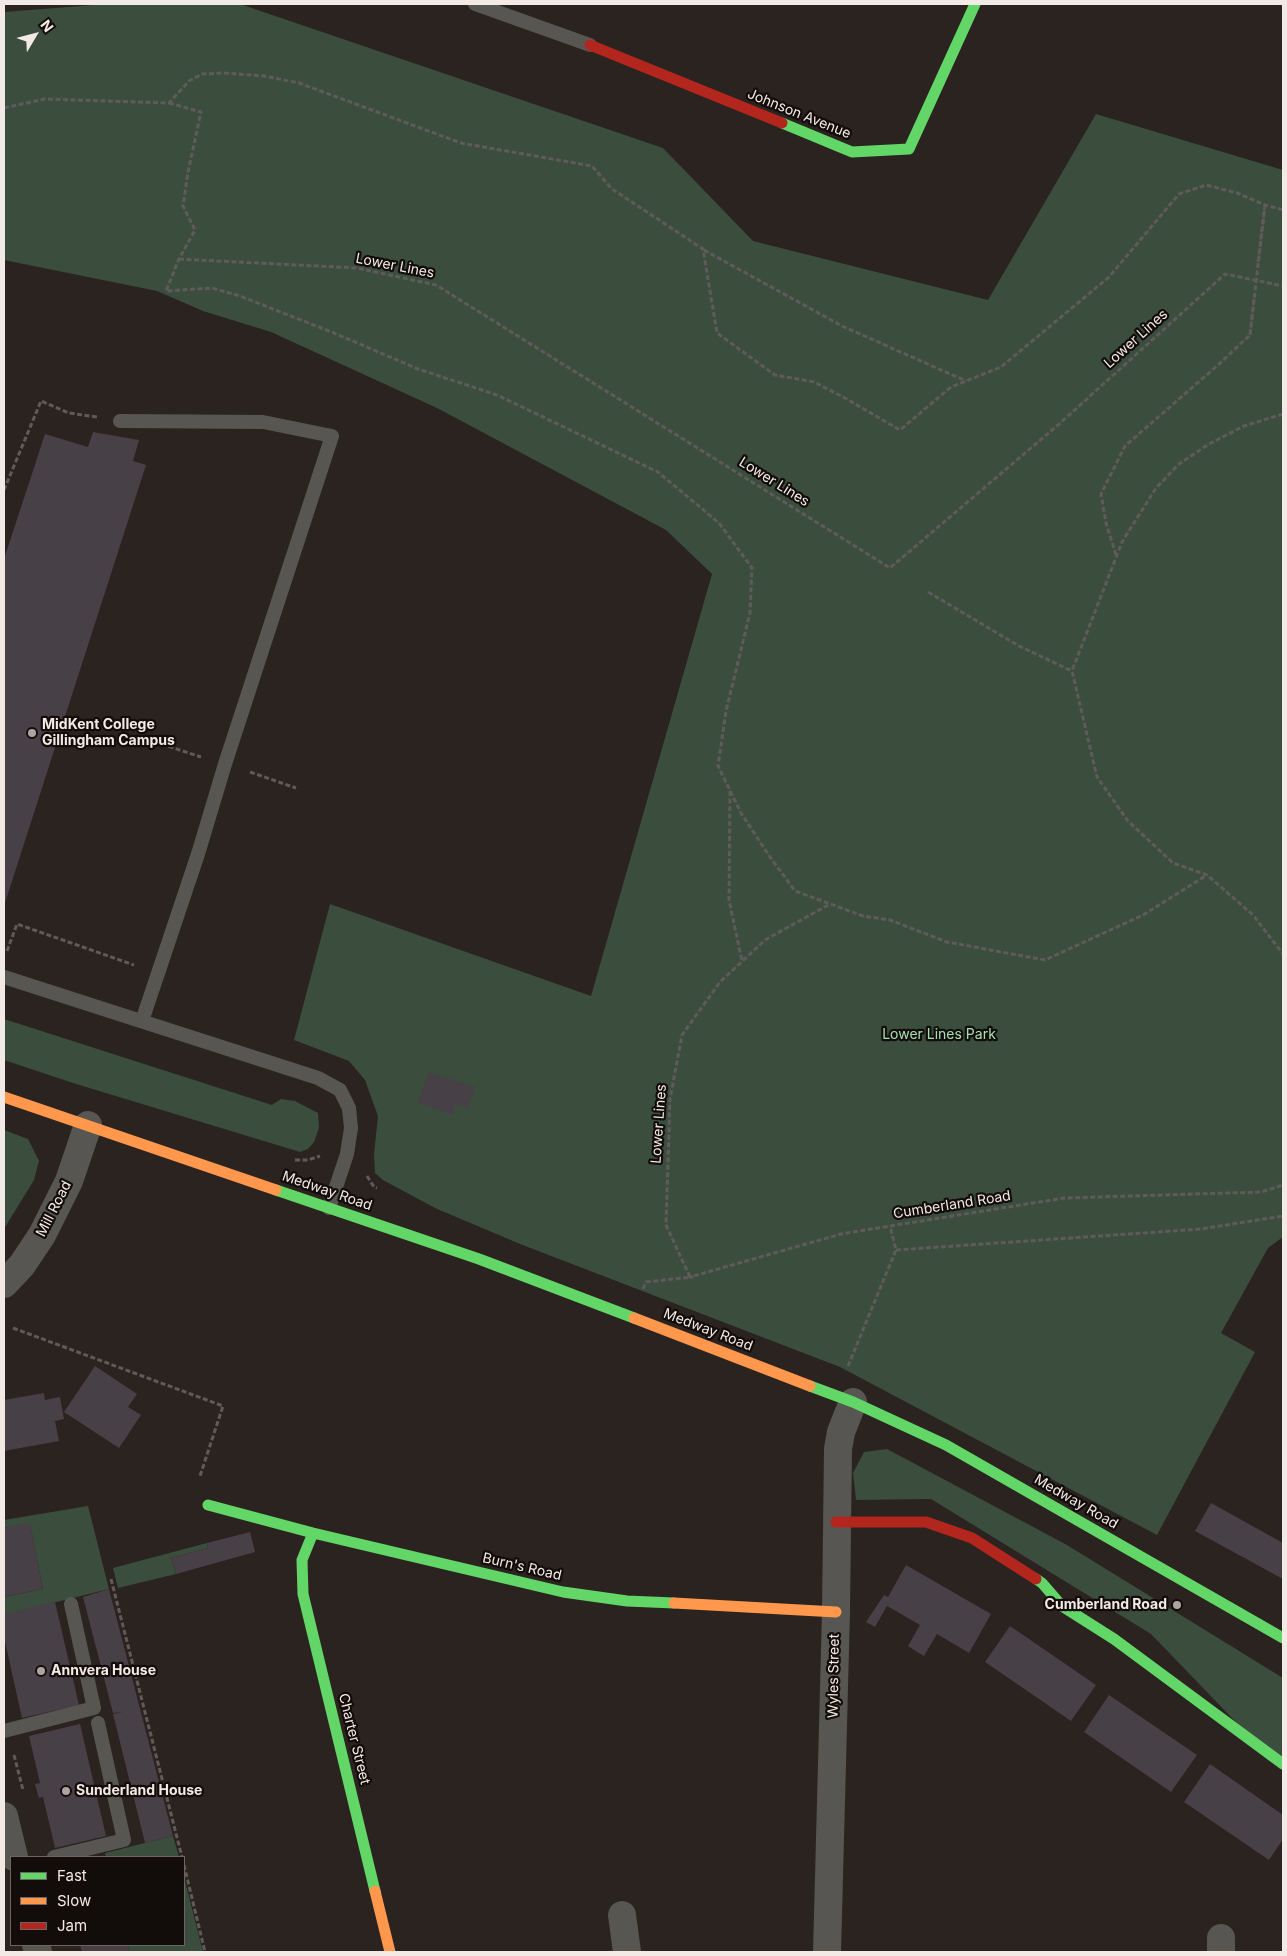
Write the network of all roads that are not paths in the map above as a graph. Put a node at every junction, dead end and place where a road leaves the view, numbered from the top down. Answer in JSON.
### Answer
{"nodes":[{"id":1,"x":475,"y":4,"type":"edge"},
{"id":2,"x":975,"y":4,"type":"edge"},
{"id":3,"x":590,"y":45,"type":"joint"},
{"id":4,"x":120,"y":421,"type":"road end"},
{"id":5,"x":4,"y":977,"type":"edge"},
{"id":6,"x":142,"y":1021,"type":"junction"},
{"id":7,"x":4,"y":1098,"type":"edge"},
{"id":8,"x":88,"y":1125,"type":"junction"},
{"id":9,"x":329,"y":1208,"type":"junction"},
{"id":10,"x":4,"y":1284,"type":"edge"},
{"id":11,"x":853,"y":1402,"type":"junction"},
{"id":12,"x":208,"y":1505,"type":"road end"},
{"id":13,"x":836,"y":1522,"type":"junction"},
{"id":14,"x":313,"y":1533,"type":"junction"},
{"id":15,"x":71,"y":1604,"type":"dead end"},
{"id":16,"x":836,"y":1612,"type":"junction"},
{"id":17,"x":1283,"y":1638,"type":"edge"},
{"id":18,"x":98,"y":1723,"type":"dead end"},
{"id":19,"x":6,"y":1730,"type":"edge"},
{"id":20,"x":1283,"y":1764,"type":"edge"},
{"id":21,"x":4,"y":1816,"type":"edge"},
{"id":22,"x":14,"y":1856,"type":"edge"},
{"id":23,"x":58,"y":1856,"type":"edge"},
{"id":24,"x":622,"y":1915,"type":"dead end"},
{"id":25,"x":390,"y":1952,"type":"edge"},
{"id":26,"x":627,"y":1952,"type":"edge"},
{"id":27,"x":827,"y":1952,"type":"edge"}],
"edges":[{"from":1,"to":3,"type":"lane"},
{"from":2,"to":3,"type":"street","name":"Johnson Avenue"},
{"from":4,"to":6,"type":"lane"},
{"from":5,"to":6,"type":"lane"},
{"from":6,"to":9,"type":"lane"},
{"from":7,"to":8,"type":"street","name":"Medway Road"},
{"from":8,"to":9,"type":"street","name":"Medway Road"},
{"from":8,"to":10,"type":"street","name":"Mill Road"},
{"from":9,"to":11,"type":"street","name":"Medway Road"},
{"from":11,"to":13,"type":"street","name":"Wyles Street"},
{"from":11,"to":17,"type":"street","name":"Medway Road"},
{"from":12,"to":14,"type":"street","name":"Burn's Road"},
{"from":13,"to":16,"type":"street","name":"Wyles Street"},
{"from":13,"to":20,"type":"street"},
{"from":14,"to":16,"type":"street","name":"Burn's Road"},
{"from":14,"to":25,"type":"street","name":"Charter Street"},
{"from":15,"to":19,"type":"lane"},
{"from":16,"to":27,"type":"street","name":"Wyles Street"},
{"from":18,"to":23,"type":"lane"},
{"from":21,"to":22,"type":"street"},
{"from":24,"to":26,"type":"street"}]}
